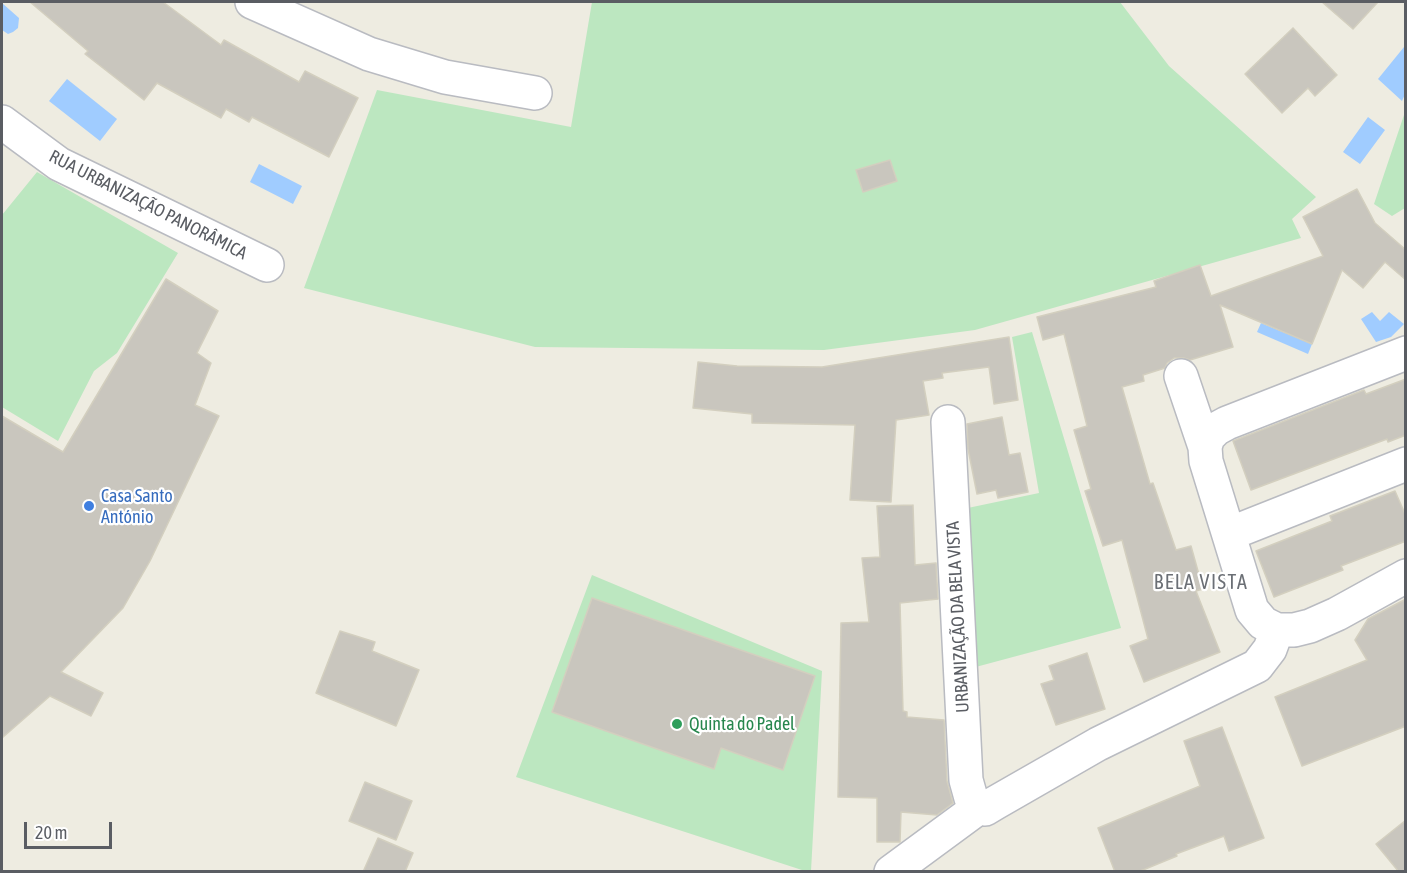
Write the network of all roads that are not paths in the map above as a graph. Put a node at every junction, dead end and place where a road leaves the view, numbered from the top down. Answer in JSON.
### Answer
{"nodes":[{"id":1,"x":252,"y":2,"type":"edge"},
{"id":2,"x":535,"y":93,"type":"dead end"},
{"id":3,"x":2,"y":122,"type":"edge"},
{"id":4,"x":267,"y":265,"type":"dead end"},
{"id":5,"x":1406,"y":353,"type":"edge"},
{"id":6,"x":1182,"y":376,"type":"dead end"},
{"id":7,"x":948,"y":422,"type":"dead end"},
{"id":8,"x":1205,"y":447,"type":"junction"},
{"id":9,"x":1406,"y":464,"type":"edge"},
{"id":10,"x":1229,"y":534,"type":"junction"},
{"id":11,"x":1406,"y":576,"type":"edge"},
{"id":12,"x":1277,"y":630,"type":"junction"},
{"id":13,"x":978,"y":808,"type":"junction"},
{"id":14,"x":891,"y":872,"type":"edge"}],
"edges":[{"from":1,"to":2,"type":"street"},
{"from":3,"to":4,"type":"street","name":"RUA URBANIZAÇÃO PANORÂMICA"},
{"from":5,"to":8,"type":"street"},
{"from":6,"to":8,"type":"street"},
{"from":7,"to":13,"type":"street","name":"URBANIZAÇÃO DA BELA VISTA"},
{"from":8,"to":10,"type":"street"},
{"from":9,"to":10,"type":"street"},
{"from":10,"to":12,"type":"street"},
{"from":11,"to":12,"type":"street"},
{"from":12,"to":13,"type":"street"},
{"from":13,"to":14,"type":"street"}]}
